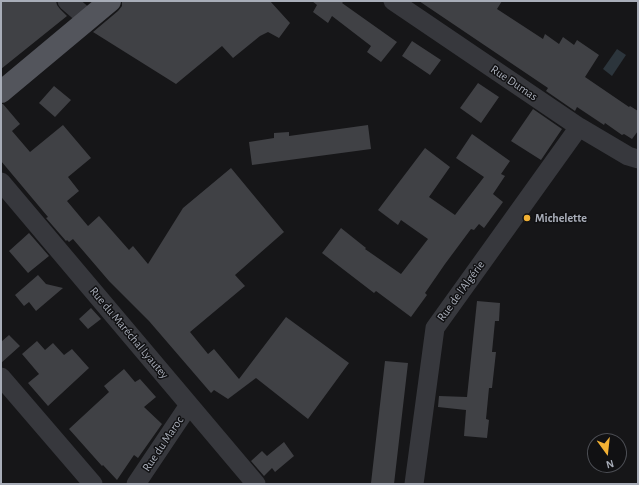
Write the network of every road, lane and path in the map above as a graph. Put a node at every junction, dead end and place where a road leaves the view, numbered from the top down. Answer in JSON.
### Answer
{"nodes":[{"id":1,"x":67,"y":1,"type":"edge"},
{"id":2,"x":110,"y":1,"type":"edge"},
{"id":3,"x":393,"y":1,"type":"edge"},
{"id":4,"x":88,"y":20,"type":"junction"},
{"id":5,"x":1,"y":92,"type":"edge"},
{"id":6,"x":578,"y":127,"type":"junction"},
{"id":7,"x":638,"y":159,"type":"edge"},
{"id":8,"x":1,"y":182,"type":"edge"},
{"id":9,"x":1,"y":378,"type":"edge"},
{"id":10,"x":189,"y":404,"type":"junction"},
{"id":11,"x":93,"y":484,"type":"edge"},
{"id":12,"x":136,"y":484,"type":"edge"},
{"id":13,"x":256,"y":484,"type":"edge"},
{"id":14,"x":414,"y":484,"type":"edge"}],
"edges":[{"from":1,"to":4,"type":"street"},
{"from":2,"to":4,"type":"main road"},
{"from":3,"to":6,"type":"street","name":"Rue Dumas"},
{"from":4,"to":5,"type":"main road"},
{"from":6,"to":7,"type":"street","name":"Rue Dumas"},
{"from":6,"to":14,"type":"street","name":"Rue de l'Algérie"},
{"from":8,"to":10,"type":"street","name":"Rue du Maréchal Lyautey"},
{"from":9,"to":11,"type":"street"},
{"from":10,"to":12,"type":"street","name":"Rue du Maroc"},
{"from":10,"to":13,"type":"street","name":"Rue du Maréchal Lyautey"}]}
